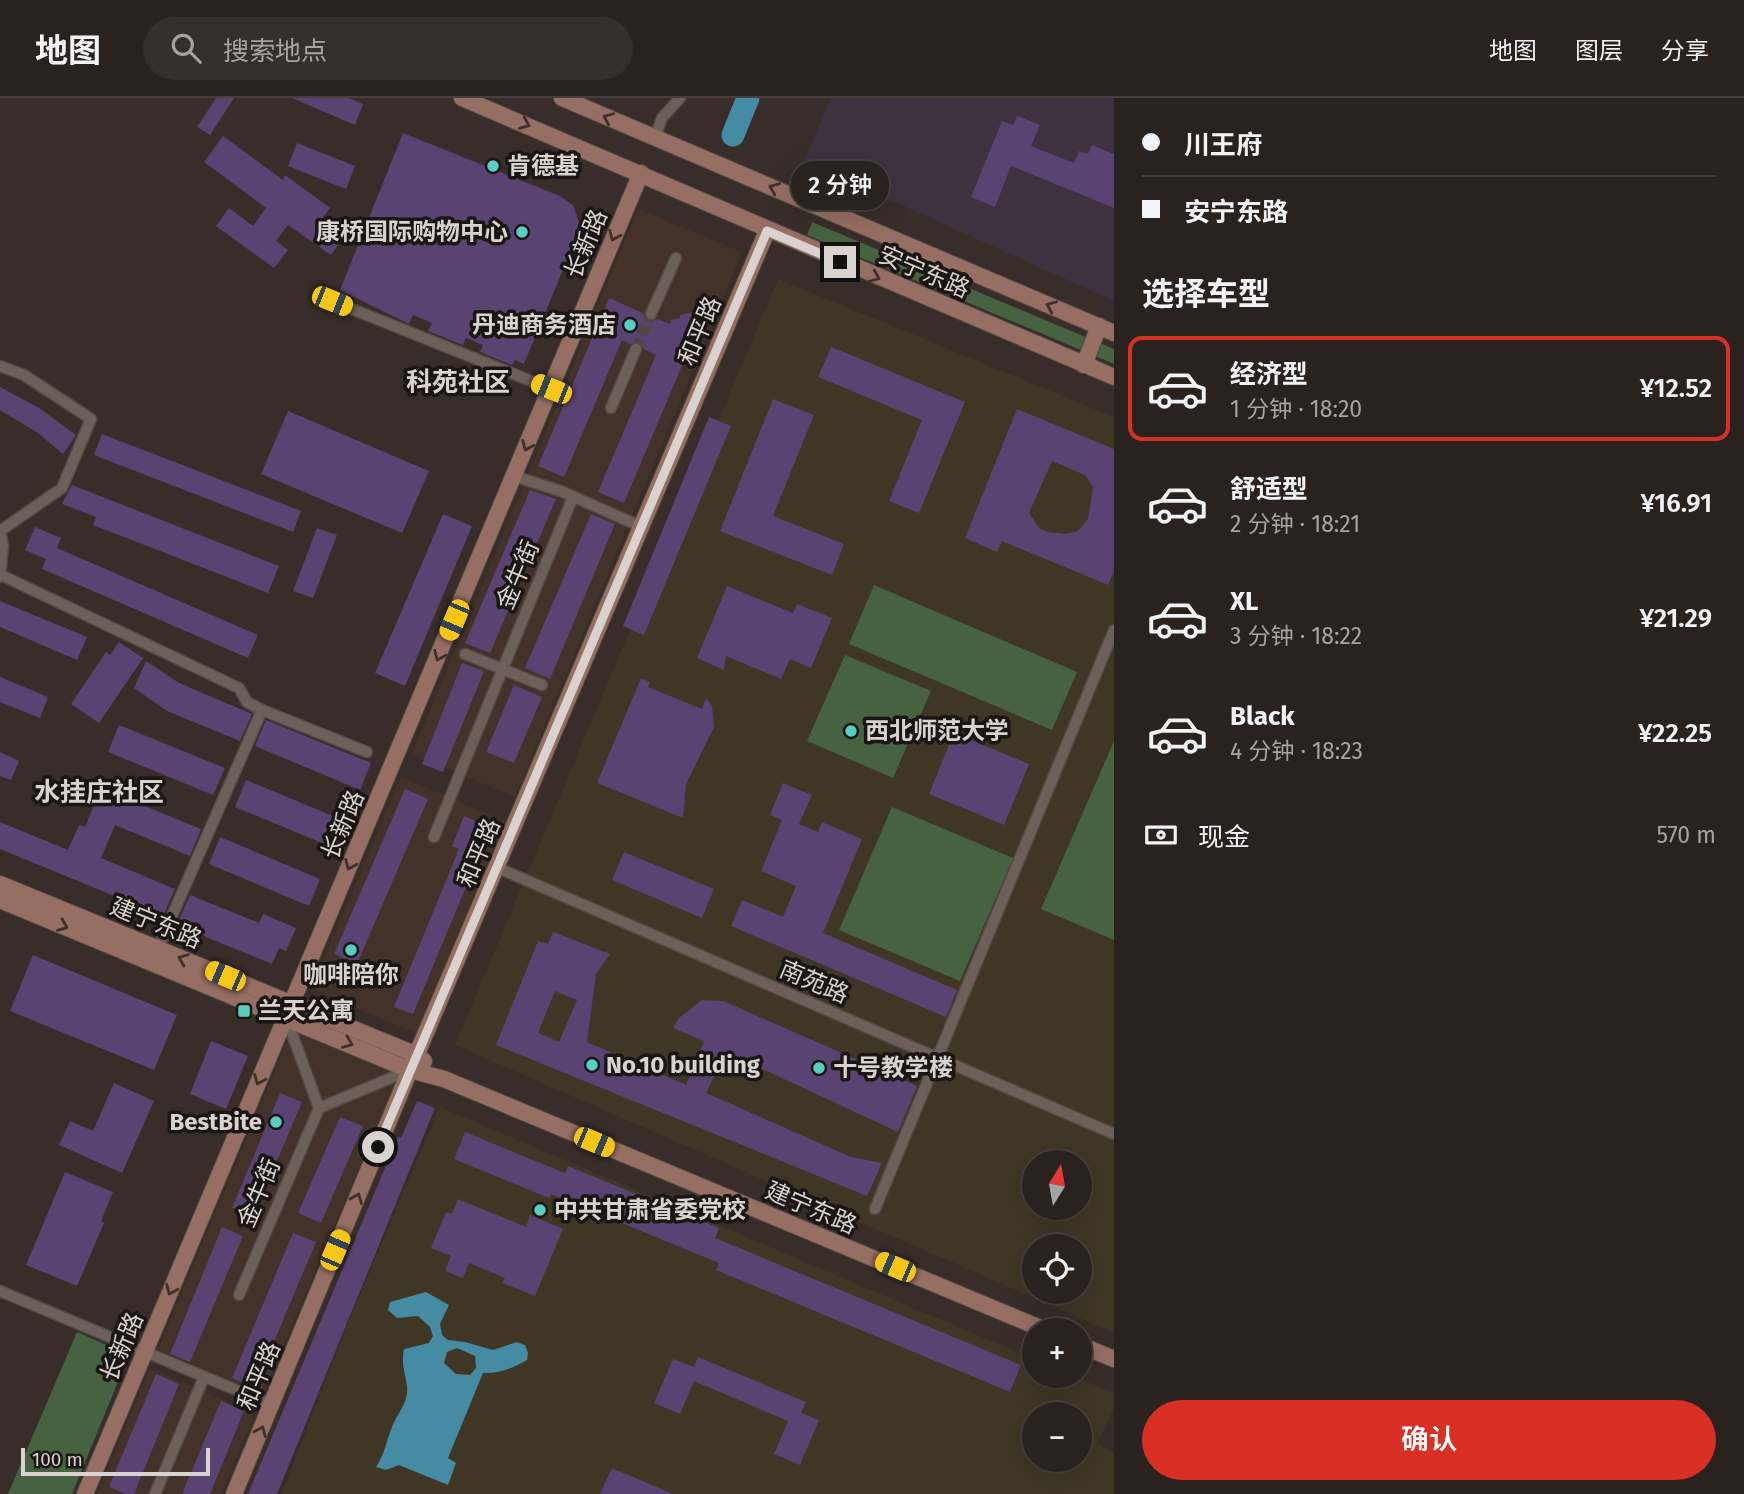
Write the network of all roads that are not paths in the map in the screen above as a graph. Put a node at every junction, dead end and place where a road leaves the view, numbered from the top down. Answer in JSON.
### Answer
{"nodes":[{"id":1,"x":462,"y":98,"type":"edge"},
{"id":2,"x":562,"y":98,"type":"edge"},
{"id":3,"x":680,"y":98,"type":"edge"},
{"id":4,"x":655,"y":138,"type":"junction"},
{"id":5,"x":641,"y":173,"type":"junction"},
{"id":6,"x":767,"y":231,"type":"junction"},
{"id":7,"x":676,"y":258,"type":"dead end"},
{"id":8,"x":332,"y":301,"type":"dead end"},
{"id":9,"x":651,"y":314,"type":"tunnel mouth"},
{"id":10,"x":1107,"y":330,"type":"edge"},
{"id":11,"x":636,"y":349,"type":"tunnel mouth"},
{"id":12,"x":1084,"y":365,"type":"junction"},
{"id":13,"x":0,"y":366,"type":"edge"},
{"id":14,"x":1114,"y":377,"type":"edge"},
{"id":15,"x":551,"y":389,"type":"junction"},
{"id":16,"x":611,"y":408,"type":"dead end"},
{"id":17,"x":514,"y":476,"type":"junction"},
{"id":18,"x":573,"y":497,"type":"junction"},
{"id":19,"x":642,"y":527,"type":"junction"},
{"id":20,"x":0,"y":532,"type":"edge"},
{"id":21,"x":0,"y":576,"type":"edge"},
{"id":22,"x":1114,"y":630,"type":"edge"},
{"id":23,"x":465,"y":654,"type":"dead end"},
{"id":24,"x":502,"y":669,"type":"junction"},
{"id":25,"x":542,"y":685,"type":"dead end"},
{"id":26,"x":262,"y":710,"type":"junction"},
{"id":27,"x":367,"y":752,"type":"dead end"},
{"id":28,"x":434,"y":837,"type":"dead end"},
{"id":29,"x":498,"y":868,"type":"junction"},
{"id":30,"x":0,"y":884,"type":"edge"},
{"id":31,"x":0,"y":900,"type":"edge"},
{"id":32,"x":158,"y":948,"type":"junction"},
{"id":33,"x":289,"y":1010,"type":"junction"},
{"id":34,"x":938,"y":1058,"type":"junction"},
{"id":35,"x":414,"y":1063,"type":"junction"},
{"id":36,"x":319,"y":1108,"type":"junction"},
{"id":37,"x":1114,"y":1134,"type":"edge"},
{"id":38,"x":875,"y":1209,"type":"dead end"},
{"id":39,"x":0,"y":1291,"type":"edge"},
{"id":40,"x":239,"y":1295,"type":"dead end"},
{"id":41,"x":1022,"y":1320,"type":"edge"},
{"id":42,"x":1092,"y":1350,"type":"edge"},
{"id":43,"x":145,"y":1352,"type":"junction"},
{"id":44,"x":1114,"y":1359,"type":"edge"},
{"id":45,"x":204,"y":1377,"type":"junction"},
{"id":46,"x":272,"y":1405,"type":"junction"},
{"id":47,"x":88,"y":1493,"type":"edge"},
{"id":48,"x":155,"y":1494,"type":"edge"},
{"id":49,"x":234,"y":1494,"type":"edge"}],
"edges":[{"from":1,"to":5,"type":"main road","name":"安宁东路","one_way":true},
{"from":4,"to":2,"type":"main road","name":"安宁东路","one_way":true},
{"from":3,"to":4,"type":"street"},
{"from":10,"to":4,"type":"main road","name":"安宁东路","one_way":true},
{"from":5,"to":6,"type":"main road","name":"安宁东路"},
{"from":5,"to":15,"type":"main road","name":"长新路","one_way":true},
{"from":6,"to":12,"type":"main road","name":"安宁东路","one_way":true},
{"from":6,"to":19,"type":"main road","name":"和平路"},
{"from":7,"to":9,"type":"street"},
{"from":8,"to":15,"type":"street"},
{"from":10,"to":12,"type":"main road"},
{"from":11,"to":16,"type":"street"},
{"from":12,"to":14,"type":"main road","name":"安宁东路"},
{"from":13,"to":20,"type":"street"},
{"from":15,"to":17,"type":"main road","name":"长新路","one_way":true},
{"from":17,"to":18,"type":"street"},
{"from":17,"to":33,"type":"main road","name":"长新路","one_way":true},
{"from":18,"to":19,"type":"street"},
{"from":18,"to":24,"type":"street","name":"金牛街"},
{"from":19,"to":29,"type":"main road","name":"和平路"},
{"from":20,"to":21,"type":"street"},
{"from":21,"to":26,"type":"street"},
{"from":22,"to":34,"type":"street"},
{"from":23,"to":24,"type":"street"},
{"from":24,"to":25,"type":"street"},
{"from":24,"to":28,"type":"street","name":"金牛街"},
{"from":26,"to":27,"type":"street"},
{"from":26,"to":32,"type":"street"},
{"from":29,"to":34,"type":"street","name":"南苑路"},
{"from":29,"to":35,"type":"main road","name":"和平路"},
{"from":30,"to":32,"type":"main road","name":"建宁东路"},
{"from":31,"to":33,"type":"main road","name":"建宁东路","one_way":true},
{"from":33,"to":32,"type":"main road","name":"建宁东路","one_way":true},
{"from":33,"to":35,"type":"main road","name":"建宁东路"},
{"from":33,"to":36,"type":"street"},
{"from":33,"to":43,"type":"main road","name":"长新路","one_way":true},
{"from":34,"to":37,"type":"street","name":"南苑路"},
{"from":34,"to":38,"type":"street"},
{"from":35,"to":36,"type":"street"},
{"from":35,"to":41,"type":"main road","name":"建宁东路"},
{"from":46,"to":35,"type":"main road","name":"和平路","one_way":true},
{"from":36,"to":40,"type":"street","name":"金牛街"},
{"from":39,"to":43,"type":"street"},
{"from":42,"to":44,"type":"main road"},
{"from":43,"to":45,"type":"street"},
{"from":43,"to":47,"type":"main road","name":"长新路"},
{"from":45,"to":46,"type":"street"},
{"from":45,"to":48,"type":"street"},
{"from":49,"to":46,"type":"main road","name":"和平路","one_way":true}]}
